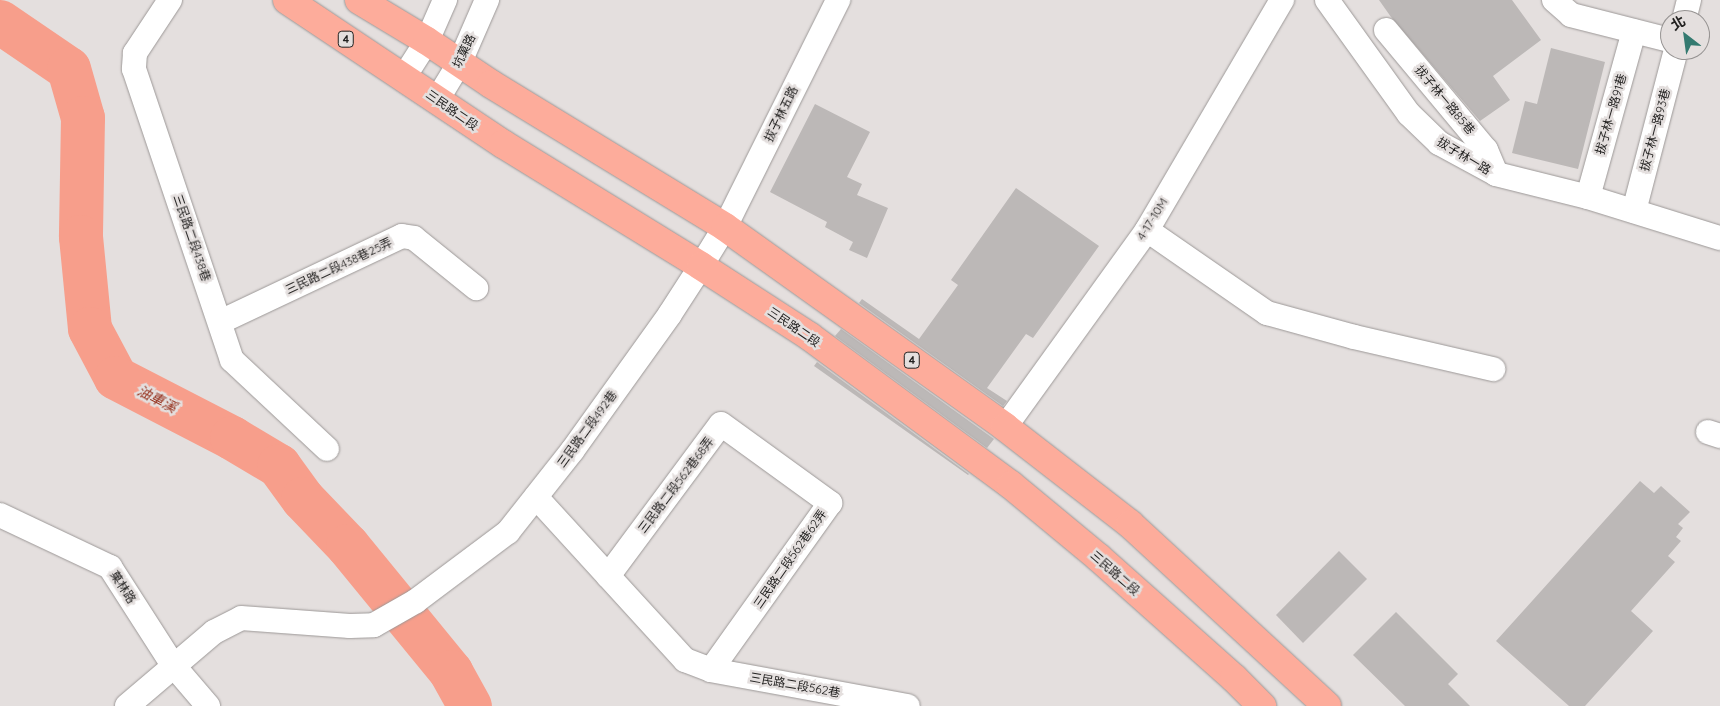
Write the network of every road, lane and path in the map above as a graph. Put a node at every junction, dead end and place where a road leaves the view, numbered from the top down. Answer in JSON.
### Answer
{"nodes":[{"id":1,"x":170,"y":0,"type":"edge"},
{"id":2,"x":287,"y":0,"type":"edge"},
{"id":3,"x":359,"y":0,"type":"edge"},
{"id":4,"x":445,"y":0,"type":"edge"},
{"id":5,"x":487,"y":0,"type":"edge"},
{"id":6,"x":838,"y":0,"type":"edge"},
{"id":7,"x":1282,"y":0,"type":"edge"},
{"id":8,"x":1327,"y":0,"type":"edge"},
{"id":9,"x":1554,"y":0,"type":"edge"},
{"id":10,"x":1386,"y":30,"type":"dead end"},
{"id":11,"x":1634,"y":31,"type":"junction"},
{"id":12,"x":1660,"y":38,"type":"edge"},
{"id":13,"x":427,"y":41,"type":"junction"},
{"id":14,"x":1673,"y":60,"type":"edge"},
{"id":15,"x":460,"y":62,"type":"junction"},
{"id":16,"x":404,"y":77,"type":"junction"},
{"id":17,"x":437,"y":100,"type":"junction"},
{"id":18,"x":1496,"y":174,"type":"junction"},
{"id":19,"x":1588,"y":197,"type":"junction"},
{"id":20,"x":1634,"y":210,"type":"junction"},
{"id":21,"x":725,"y":227,"type":"junction"},
{"id":22,"x":1147,"y":230,"type":"junction"},
{"id":23,"x":1720,"y":238,"type":"edge"},
{"id":24,"x":702,"y":266,"type":"junction"},
{"id":25,"x":476,"y":288,"type":"dead end"},
{"id":26,"x":220,"y":322,"type":"junction"},
{"id":27,"x":1493,"y":369,"type":"dead end"},
{"id":28,"x":1005,"y":426,"type":"junction"},
{"id":29,"x":327,"y":449,"type":"dead end"},
{"id":30,"x":776,"y":464,"type":"joint"},
{"id":31,"x":536,"y":497,"type":"junction"},
{"id":32,"x":0,"y":515,"type":"edge"},
{"id":33,"x":608,"y":576,"type":"junction"},
{"id":34,"x":173,"y":666,"type":"junction"},
{"id":35,"x":711,"y":670,"type":"junction"},
{"id":36,"x":127,"y":706,"type":"edge"},
{"id":37,"x":208,"y":706,"type":"edge"},
{"id":38,"x":908,"y":706,"type":"edge"},
{"id":39,"x":1262,"y":706,"type":"edge"},
{"id":40,"x":1327,"y":706,"type":"edge"}],
"edges":[{"from":1,"to":26,"type":"street","name":"三民路二段438巷"},
{"from":2,"to":16,"type":"main road","name":"三民路二段","number":"4"},
{"from":3,"to":13,"type":"main road","number":"4"},
{"from":4,"to":13,"type":"street"},
{"from":5,"to":15,"type":"street","name":"坑菓路"},
{"from":6,"to":21,"type":"street","name":"拔子林五路"},
{"from":7,"to":22,"type":"street","name":"4-17-10M"},
{"from":8,"to":18,"type":"street","name":"拔子林一路"},
{"from":9,"to":11,"type":"street"},
{"from":10,"to":18,"type":"street","name":"拔子林一路85巷"},
{"from":11,"to":12,"type":"street"},
{"from":11,"to":19,"type":"street","name":"拔子林一路91巷"},
{"from":13,"to":15,"type":"main road","number":"4"},
{"from":13,"to":16,"type":"street"},
{"from":14,"to":20,"type":"street","name":"拔子林一路93巷"},
{"from":15,"to":17,"type":"street","name":"坑菓路"},
{"from":15,"to":21,"type":"main road","number":"4"},
{"from":16,"to":17,"type":"main road","name":"三民路二段","number":"4"},
{"from":17,"to":24,"type":"main road","name":"三民路二段","number":"4"},
{"from":18,"to":19,"type":"street","name":"拔子林一路"},
{"from":19,"to":20,"type":"street","name":"拔子林一路"},
{"from":20,"to":23,"type":"street","name":"拔子林一路"},
{"from":21,"to":24,"type":"street","name":"三民路二段492巷"},
{"from":21,"to":28,"type":"main road","number":"4"},
{"from":22,"to":27,"type":"street"},
{"from":22,"to":28,"type":"street","name":"4-17-10M"},
{"from":24,"to":31,"type":"street","name":"三民路二段492巷"},
{"from":24,"to":39,"type":"main road","name":"三民路二段","number":"4"},
{"from":25,"to":26,"type":"street","name":"三民路二段438巷25弄"},
{"from":26,"to":29,"type":"street","name":"三民路二段438巷"},
{"from":28,"to":40,"type":"main road","number":"4"},
{"from":30,"to":33,"type":"street","name":"三民路二段562巷68弄"},
{"from":30,"to":35,"type":"street","name":"三民路二段562巷62弄"},
{"from":31,"to":33,"type":"street","name":"三民路二段562巷"},
{"from":31,"to":34,"type":"street","name":"三民路二段492巷"},
{"from":32,"to":34,"type":"street","name":"菓林路"},
{"from":33,"to":35,"type":"street","name":"三民路二段562巷"},
{"from":34,"to":36,"type":"street"},
{"from":34,"to":37,"type":"street","name":"菓林路"},
{"from":35,"to":38,"type":"street","name":"三民路二段562巷"}]}
